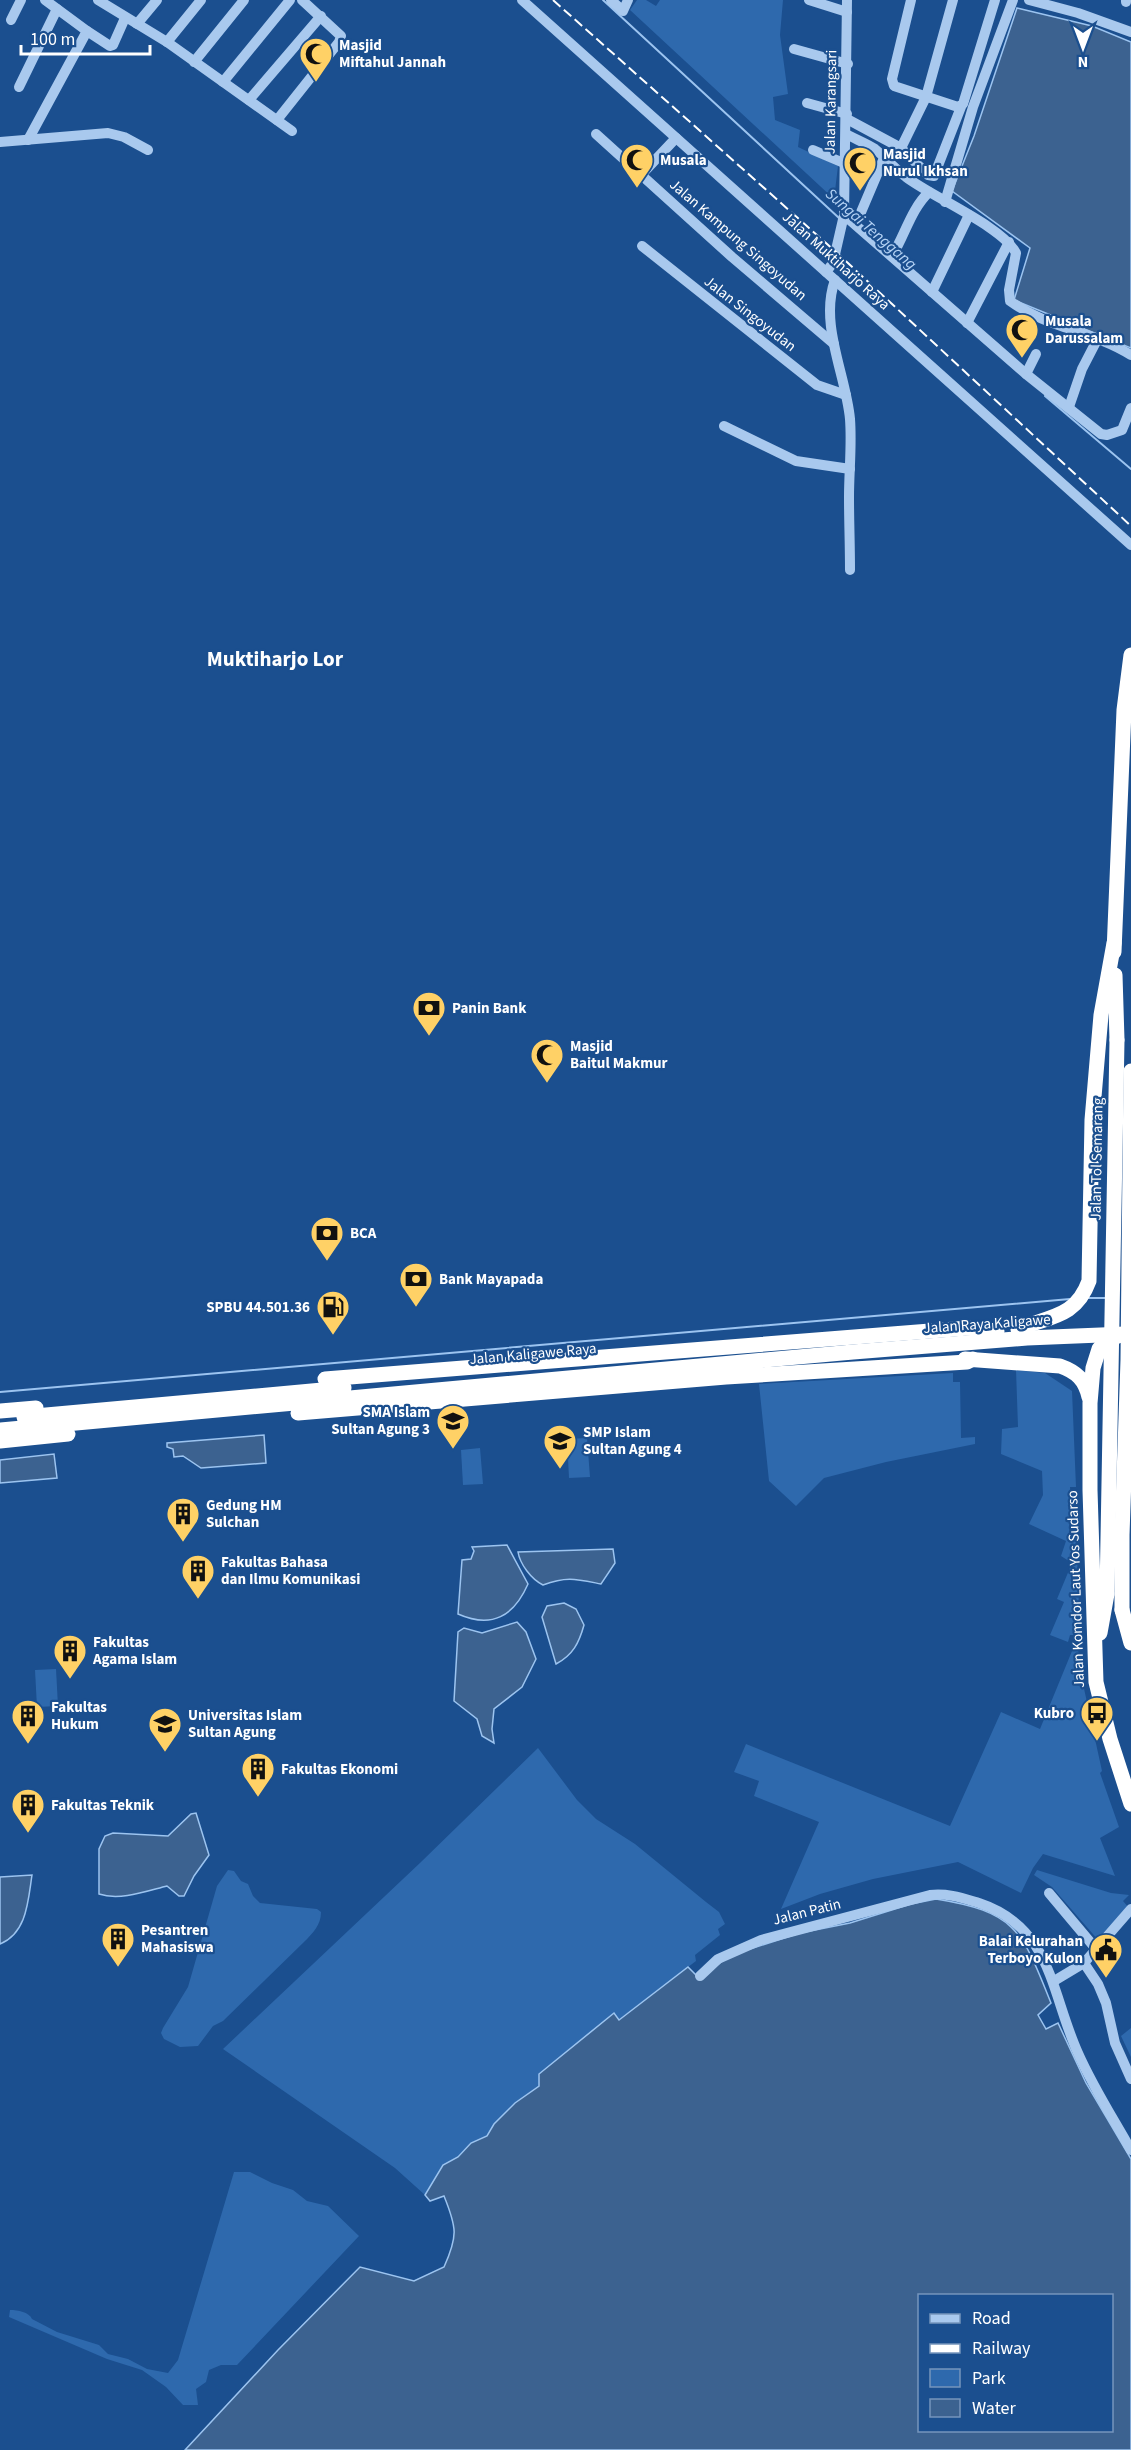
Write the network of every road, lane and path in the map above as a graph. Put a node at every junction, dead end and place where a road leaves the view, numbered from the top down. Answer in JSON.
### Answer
{"nodes":[{"id":1,"x":21,"y":0,"type":"edge"},
{"id":2,"x":45,"y":0,"type":"edge"},
{"id":3,"x":157,"y":0,"type":"edge"},
{"id":4,"x":201,"y":0,"type":"edge"},
{"id":5,"x":244,"y":0,"type":"edge"},
{"id":6,"x":290,"y":0,"type":"edge"},
{"id":7,"x":302,"y":0,"type":"edge"},
{"id":8,"x":522,"y":0,"type":"edge"},
{"id":9,"x":611,"y":0,"type":"edge"},
{"id":10,"x":628,"y":0,"type":"edge"},
{"id":11,"x":809,"y":0,"type":"edge"},
{"id":12,"x":847,"y":0,"type":"edge"},
{"id":13,"x":911,"y":0,"type":"edge"},
{"id":14,"x":953,"y":0,"type":"edge"},
{"id":15,"x":995,"y":0,"type":"edge"},
{"id":16,"x":1013,"y":0,"type":"edge"},
{"id":17,"x":1034,"y":0,"type":"edge"},
{"id":18,"x":106,"y":2,"type":"edge"},
{"id":19,"x":57,"y":9,"type":"junction"},
{"id":20,"x":847,"y":12,"type":"junction"},
{"id":21,"x":321,"y":16,"type":"junction"},
{"id":22,"x":125,"y":18,"type":"junction"},
{"id":23,"x":11,"y":20,"type":"dead end"},
{"id":24,"x":137,"y":24,"type":"junction"},
{"id":25,"x":87,"y":32,"type":"junction"},
{"id":26,"x":1131,"y":32,"type":"edge"},
{"id":27,"x":167,"y":42,"type":"junction"},
{"id":28,"x":794,"y":49,"type":"dead end"},
{"id":29,"x":194,"y":62,"type":"junction"},
{"id":30,"x":848,"y":64,"type":"junction"},
{"id":31,"x":223,"y":82,"type":"junction"},
{"id":32,"x":19,"y":87,"type":"dead end"},
{"id":33,"x":926,"y":97,"type":"junction"},
{"id":34,"x":249,"y":100,"type":"junction"},
{"id":35,"x":807,"y":103,"type":"dead end"},
{"id":36,"x":961,"y":107,"type":"junction"},
{"id":37,"x":847,"y":116,"type":"junction"},
{"id":38,"x":277,"y":120,"type":"junction"},
{"id":39,"x":292,"y":131,"type":"dead end"},
{"id":40,"x":596,"y":134,"type":"dead end"},
{"id":41,"x":846,"y":134,"type":"junction"},
{"id":42,"x":676,"y":138,"type":"junction"},
{"id":43,"x":28,"y":140,"type":"junction"},
{"id":44,"x":0,"y":142,"type":"edge"},
{"id":45,"x":901,"y":148,"type":"junction"},
{"id":46,"x":148,"y":150,"type":"dead end"},
{"id":47,"x":813,"y":150,"type":"dead end"},
{"id":48,"x":884,"y":158,"type":"junction"},
{"id":49,"x":846,"y":164,"type":"junction"},
{"id":50,"x":641,"y":175,"type":"junction"},
{"id":51,"x":929,"y":192,"type":"junction"},
{"id":52,"x":947,"y":192,"type":"junction"},
{"id":53,"x":969,"y":215,"type":"junction"},
{"id":54,"x":844,"y":216,"type":"junction"},
{"id":55,"x":856,"y":224,"type":"junction"},
{"id":56,"x":1009,"y":242,"type":"junction"},
{"id":57,"x":642,"y":246,"type":"dead end"},
{"id":58,"x":892,"y":256,"type":"junction"},
{"id":59,"x":826,"y":272,"type":"junction"},
{"id":60,"x":835,"y":280,"type":"junction"},
{"id":61,"x":932,"y":292,"type":"junction"},
{"id":62,"x":967,"y":323,"type":"junction"},
{"id":63,"x":1097,"y":340,"type":"junction"},
{"id":64,"x":834,"y":344,"type":"junction"},
{"id":65,"x":1036,"y":354,"type":"dead end"},
{"id":66,"x":1131,"y":355,"type":"edge"},
{"id":67,"x":1026,"y":374,"type":"junction"},
{"id":68,"x":846,"y":395,"type":"junction"},
{"id":69,"x":1069,"y":407,"type":"junction"},
{"id":70,"x":1131,"y":408,"type":"edge"},
{"id":71,"x":724,"y":426,"type":"dead end"},
{"id":72,"x":850,"y":469,"type":"junction"},
{"id":73,"x":1131,"y":545,"type":"edge"},
{"id":74,"x":850,"y":570,"type":"dead end"},
{"id":75,"x":1131,"y":655,"type":"edge"},
{"id":76,"x":1114,"y":943,"type":"junction"},
{"id":77,"x":1131,"y":1071,"type":"edge"},
{"id":78,"x":1068,"y":1318,"type":"junction"},
{"id":79,"x":997,"y":1331,"type":"junction"},
{"id":80,"x":1129,"y":1333,"type":"edge"},
{"id":81,"x":853,"y":1352,"type":"junction"},
{"id":82,"x":974,"y":1359,"type":"junction"},
{"id":83,"x":1090,"y":1403,"type":"junction"},
{"id":84,"x":0,"y":1411,"type":"edge"},
{"id":85,"x":121,"y":1418,"type":"junction"},
{"id":86,"x":0,"y":1420,"type":"edge"},
{"id":87,"x":0,"y":1430,"type":"edge"},
{"id":88,"x":0,"y":1441,"type":"edge"},
{"id":89,"x":1131,"y":1642,"type":"edge"},
{"id":90,"x":1094,"y":1662,"type":"junction"},
{"id":91,"x":1131,"y":1804,"type":"edge"},
{"id":92,"x":1049,"y":1893,"type":"dead end"},
{"id":93,"x":1131,"y":1909,"type":"edge"},
{"id":94,"x":1096,"y":1949,"type":"junction"},
{"id":95,"x":1084,"y":1963,"type":"junction"},
{"id":96,"x":700,"y":1976,"type":"dead end"},
{"id":97,"x":1054,"y":1981,"type":"junction"},
{"id":98,"x":1131,"y":2079,"type":"edge"},
{"id":99,"x":1131,"y":2150,"type":"edge"}],
"edges":[{"from":1,"to":23,"type":"street"},
{"from":2,"to":19,"type":"street"},
{"from":3,"to":24,"type":"street"},
{"from":4,"to":27,"type":"street"},
{"from":5,"to":29,"type":"street"},
{"from":6,"to":31,"type":"street"},
{"from":7,"to":21,"type":"street"},
{"from":8,"to":42,"type":"street","name":"Jalan Muktiharjo Raya"},
{"from":9,"to":10,"type":"street"},
{"from":11,"to":20,"type":"street"},
{"from":12,"to":20,"type":"street","name":"Jalan Karangsari"},
{"from":13,"to":33,"type":"street"},
{"from":14,"to":33,"type":"street"},
{"from":15,"to":36,"type":"street"},
{"from":16,"to":52,"type":"street"},
{"from":17,"to":26,"type":"street"},
{"from":18,"to":22,"type":"street"},
{"from":19,"to":25,"type":"street"},
{"from":19,"to":32,"type":"street"},
{"from":20,"to":30,"type":"street","name":"Jalan Karangsari"},
{"from":21,"to":34,"type":"street"},
{"from":21,"to":38,"type":"street"},
{"from":22,"to":24,"type":"street"},
{"from":22,"to":25,"type":"street"},
{"from":24,"to":27,"type":"street"},
{"from":25,"to":43,"type":"street"},
{"from":27,"to":29,"type":"street"},
{"from":28,"to":30,"type":"street"},
{"from":29,"to":31,"type":"street"},
{"from":30,"to":37,"type":"street","name":"Jalan Karangsari"},
{"from":31,"to":34,"type":"street"},
{"from":33,"to":36,"type":"street"},
{"from":33,"to":45,"type":"street"},
{"from":34,"to":38,"type":"street"},
{"from":35,"to":37,"type":"street"},
{"from":36,"to":45,"type":"street"},
{"from":37,"to":41,"type":"street","name":"Jalan Karangsari"},
{"from":37,"to":45,"type":"street"},
{"from":38,"to":39,"type":"street"},
{"from":40,"to":50,"type":"street","name":"Jalan Kampung Singoyudan"},
{"from":41,"to":48,"type":"street"},
{"from":41,"to":49,"type":"street","name":"Jalan Karangsari"},
{"from":42,"to":50,"type":"street"},
{"from":42,"to":59,"type":"street","name":"Jalan Muktiharjo Raya"},
{"from":43,"to":44,"type":"street"},
{"from":43,"to":46,"type":"street"},
{"from":47,"to":49,"type":"street"},
{"from":48,"to":51,"type":"street"},
{"from":48,"to":55,"type":"street"},
{"from":49,"to":54,"type":"street","name":"Jalan Karangsari"},
{"from":50,"to":64,"type":"street","name":"Jalan Kampung Singoyudan"},
{"from":51,"to":52,"type":"street"},
{"from":51,"to":58,"type":"street"},
{"from":52,"to":53,"type":"street"},
{"from":53,"to":56,"type":"street"},
{"from":53,"to":61,"type":"street"},
{"from":54,"to":55,"type":"street"},
{"from":54,"to":59,"type":"street","name":"Jalan Karangsari"},
{"from":55,"to":58,"type":"street"},
{"from":56,"to":62,"type":"street"},
{"from":56,"to":63,"type":"street"},
{"from":57,"to":68,"type":"street","name":"Jalan Singoyudan"},
{"from":58,"to":61,"type":"street"},
{"from":59,"to":60,"type":"street","name":"Jalan Muktiharjo Raya"},
{"from":60,"to":64,"type":"street"},
{"from":60,"to":73,"type":"street","name":"Jalan Muktiharjo Raya"},
{"from":61,"to":62,"type":"street"},
{"from":62,"to":67,"type":"street"},
{"from":63,"to":66,"type":"street"},
{"from":63,"to":69,"type":"street"},
{"from":64,"to":68,"type":"street"},
{"from":65,"to":67,"type":"street"},
{"from":67,"to":69,"type":"street"},
{"from":68,"to":72,"type":"street"},
{"from":69,"to":70,"type":"street"},
{"from":71,"to":72,"type":"street"},
{"from":72,"to":74,"type":"street"},
{"from":75,"to":76,"type":"highway","name":"Jalan Tol Semarang"},
{"from":76,"to":78,"type":"highway"},
{"from":76,"to":90,"type":"highway","name":"Jalan Tol Semarang","bridge":true},
{"from":77,"to":89,"type":"highway","bridge":true},
{"from":78,"to":79,"type":"highway","name":"Jalan Kaligawe Raya"},
{"from":78,"to":80,"type":"highway","name":"Jalan Kaligawe Raya"},
{"from":79,"to":84,"type":"highway"},
{"from":79,"to":85,"type":"highway","name":"Jalan Kaligawe Raya"},
{"from":80,"to":81,"type":"highway","name":"Jalan Raya Kaligawe"},
{"from":80,"to":83,"type":"highway","name":"Jalan Komdor Laut Yos Sudarso"},
{"from":81,"to":82,"type":"highway"},
{"from":81,"to":85,"type":"highway","name":"Jalan Kaligawe Raya"},
{"from":82,"to":83,"type":"highway"},
{"from":82,"to":85,"type":"highway"},
{"from":83,"to":90,"type":"highway","name":"Jalan Komdor Laut Yos Sudarso"},
{"from":85,"to":86,"type":"highway","name":"Jalan Kaligawe Raya"},
{"from":85,"to":87,"type":"highway","name":"Jalan Kaligawe Raya"},
{"from":85,"to":88,"type":"highway"},
{"from":90,"to":91,"type":"highway","name":"Jalan Komdor Laut Yos Sudarso"},
{"from":92,"to":94,"type":"street"},
{"from":93,"to":94,"type":"street"},
{"from":94,"to":95,"type":"street"},
{"from":95,"to":97,"type":"street"},
{"from":95,"to":98,"type":"street"},
{"from":96,"to":97,"type":"street","name":"Jalan Patin"},
{"from":97,"to":99,"type":"street"}]}
